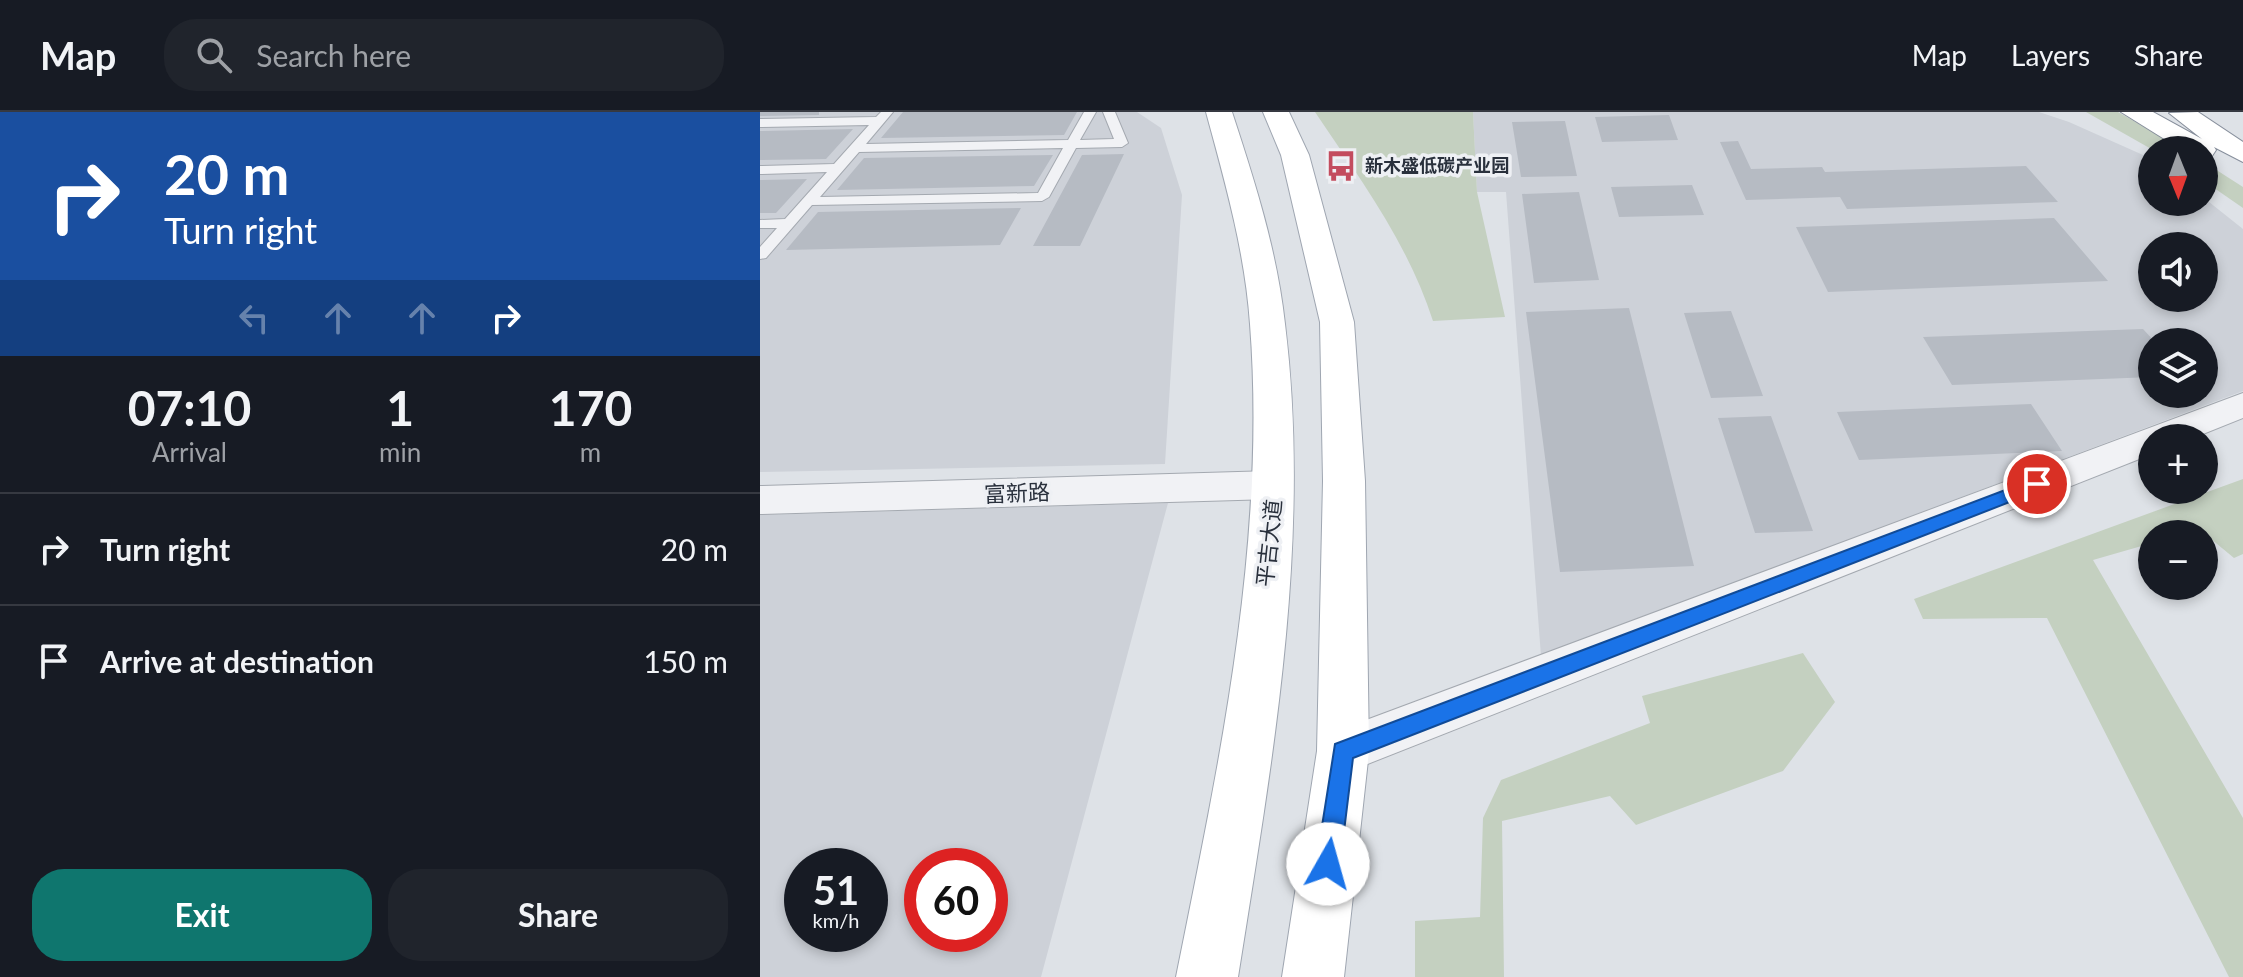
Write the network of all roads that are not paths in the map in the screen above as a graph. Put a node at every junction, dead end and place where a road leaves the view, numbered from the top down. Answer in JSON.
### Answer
{"nodes":[{"id":1,"x":1090,"y":112,"type":"edge"},
{"id":2,"x":1109,"y":112,"type":"edge"},
{"id":3,"x":1219,"y":112,"type":"edge"},
{"id":4,"x":1276,"y":112,"type":"edge"},
{"id":5,"x":2134,"y":112,"type":"edge"},
{"id":6,"x":2180,"y":112,"type":"edge"},
{"id":7,"x":2199,"y":112,"type":"edge"},
{"id":8,"x":883,"y":117,"type":"edge"},
{"id":9,"x":760,"y":123,"type":"edge"},
{"id":10,"x":2176,"y":136,"type":"edge"},
{"id":11,"x":2243,"y":140,"type":"edge"},
{"id":12,"x":1072,"y":144,"type":"junction"},
{"id":13,"x":855,"y":148,"type":"junction"},
{"id":14,"x":2243,"y":154,"type":"edge"},
{"id":15,"x":2218,"y":161,"type":"edge"},
{"id":16,"x":837,"y":168,"type":"junction"},
{"id":17,"x":760,"y":170,"type":"edge"},
{"id":18,"x":2243,"y":177,"type":"edge"},
{"id":19,"x":809,"y":201,"type":"junction"},
{"id":20,"x":789,"y":223,"type":"junction"},
{"id":21,"x":760,"y":224,"type":"edge"},
{"id":22,"x":761,"y":255,"type":"edge"},
{"id":23,"x":2243,"y":405,"type":"edge"},
{"id":24,"x":2194,"y":424,"type":"edge"},
{"id":25,"x":2138,"y":445,"type":"edge"},
{"id":26,"x":1274,"y":485,"type":"junction"},
{"id":27,"x":760,"y":500,"type":"edge"},
{"id":28,"x":1343,"y":751,"type":"junction"},
{"id":29,"x":1207,"y":977,"type":"edge"},
{"id":30,"x":1313,"y":977,"type":"edge"}],
"edges":[{"from":1,"to":12,"type":"lane"},
{"from":2,"to":12,"type":"lane"},
{"from":3,"to":26,"type":"main road","name":"平吉大道"},
{"from":4,"to":28,"type":"main road"},
{"from":5,"to":10,"type":"main road"},
{"from":6,"to":14,"type":"main road"},
{"from":7,"to":11,"type":"main road"},
{"from":8,"to":9,"type":"lane"},
{"from":8,"to":13,"type":"lane"},
{"from":12,"to":13,"type":"lane"},
{"from":12,"to":19,"type":"lane"},
{"from":13,"to":16,"type":"lane"},
{"from":15,"to":18,"type":"main road"},
{"from":16,"to":17,"type":"lane"},
{"from":16,"to":19,"type":"lane"},
{"from":19,"to":20,"type":"lane"},
{"from":20,"to":21,"type":"lane"},
{"from":20,"to":22,"type":"lane"},
{"from":23,"to":24,"type":"street"},
{"from":25,"to":28,"type":"street"},
{"from":26,"to":27,"type":"street","name":"富新路"},
{"from":26,"to":29,"type":"main road","name":"平吉大道"},
{"from":28,"to":30,"type":"main road"}]}
